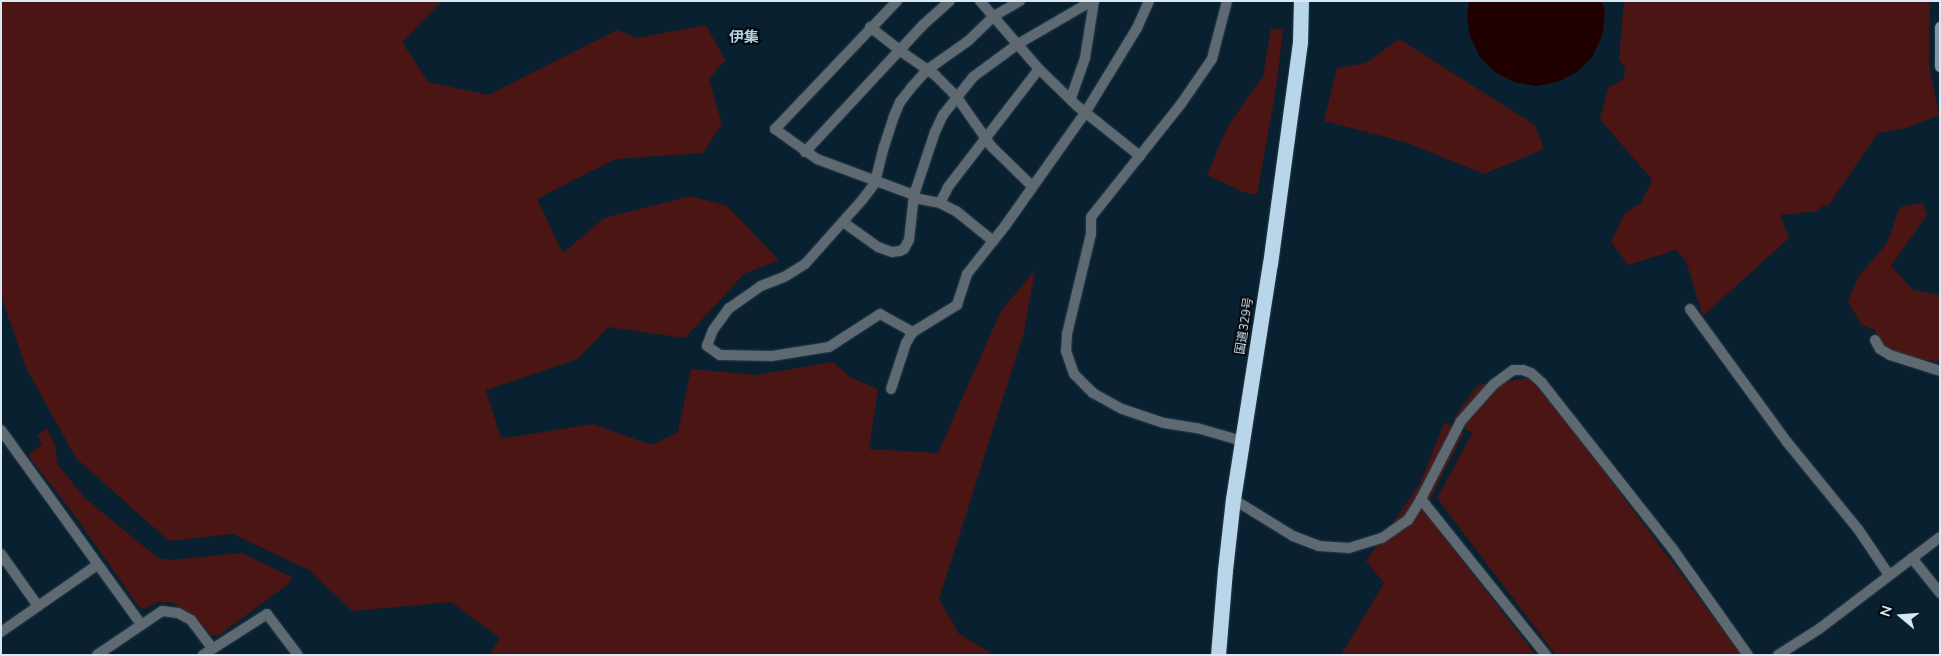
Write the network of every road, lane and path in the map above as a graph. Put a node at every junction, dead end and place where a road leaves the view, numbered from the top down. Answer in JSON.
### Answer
{"nodes":[{"id":1,"x":897,"y":1,"type":"edge"},
{"id":2,"x":950,"y":1,"type":"edge"},
{"id":3,"x":980,"y":1,"type":"edge"},
{"id":4,"x":1020,"y":1,"type":"edge"},
{"id":5,"x":1093,"y":1,"type":"edge"},
{"id":6,"x":1148,"y":1,"type":"edge"},
{"id":7,"x":1227,"y":1,"type":"edge"},
{"id":8,"x":1301,"y":1,"type":"edge"},
{"id":9,"x":994,"y":16,"type":"junction"},
{"id":10,"x":1940,"y":26,"type":"edge"},
{"id":11,"x":870,"y":27,"type":"junction"},
{"id":12,"x":1018,"y":44,"type":"junction"},
{"id":13,"x":899,"y":50,"type":"junction"},
{"id":14,"x":1940,"y":67,"type":"edge"},
{"id":15,"x":1039,"y":69,"type":"junction"},
{"id":16,"x":927,"y":70,"type":"junction"},
{"id":17,"x":956,"y":96,"type":"junction"},
{"id":18,"x":1071,"y":98,"type":"junction"},
{"id":19,"x":1085,"y":113,"type":"junction"},
{"id":20,"x":986,"y":139,"type":"junction"},
{"id":21,"x":805,"y":152,"type":"junction"},
{"id":22,"x":1140,"y":156,"type":"junction"},
{"id":23,"x":875,"y":183,"type":"junction"},
{"id":24,"x":1032,"y":186,"type":"junction"},
{"id":25,"x":914,"y":197,"type":"junction"},
{"id":26,"x":940,"y":203,"type":"junction"},
{"id":27,"x":843,"y":222,"type":"junction"},
{"id":28,"x":993,"y":241,"type":"junction"},
{"id":29,"x":1690,"y":309,"type":"dead end"},
{"id":30,"x":913,"y":332,"type":"junction"},
{"id":31,"x":1875,"y":340,"type":"dead end"},
{"id":32,"x":1940,"y":371,"type":"edge"},
{"id":33,"x":891,"y":389,"type":"dead end"},
{"id":34,"x":1,"y":430,"type":"edge"},
{"id":35,"x":1242,"y":441,"type":"junction"},
{"id":36,"x":1233,"y":499,"type":"junction"},
{"id":37,"x":1421,"y":499,"type":"junction"},
{"id":38,"x":1940,"y":537,"type":"edge"},
{"id":39,"x":1,"y":554,"type":"edge"},
{"id":40,"x":1912,"y":558,"type":"junction"},
{"id":41,"x":97,"y":565,"type":"junction"},
{"id":42,"x":1889,"y":575,"type":"junction"},
{"id":43,"x":1940,"y":594,"type":"edge"},
{"id":44,"x":38,"y":606,"type":"junction"},
{"id":45,"x":140,"y":624,"type":"junction"},
{"id":46,"x":1,"y":632,"type":"edge"},
{"id":47,"x":212,"y":648,"type":"junction"},
{"id":48,"x":97,"y":655,"type":"edge"},
{"id":49,"x":203,"y":655,"type":"edge"},
{"id":50,"x":298,"y":655,"type":"edge"},
{"id":51,"x":1218,"y":655,"type":"edge"},
{"id":52,"x":1546,"y":655,"type":"edge"},
{"id":53,"x":1748,"y":655,"type":"edge"},
{"id":54,"x":1778,"y":655,"type":"edge"}],
"edges":[{"from":1,"to":11,"type":"street"},
{"from":2,"to":13,"type":"street"},
{"from":3,"to":9,"type":"street"},
{"from":4,"to":9,"type":"street"},
{"from":5,"to":12,"type":"street"},
{"from":5,"to":18,"type":"street"},
{"from":6,"to":19,"type":"street"},
{"from":7,"to":22,"type":"street"},
{"from":8,"to":35,"type":"highway","name":"国道329号"},
{"from":9,"to":12,"type":"street"},
{"from":9,"to":16,"type":"street"},
{"from":10,"to":14,"type":"street"},
{"from":11,"to":13,"type":"street"},
{"from":11,"to":21,"type":"street"},
{"from":12,"to":15,"type":"street"},
{"from":12,"to":17,"type":"street"},
{"from":13,"to":16,"type":"street"},
{"from":13,"to":21,"type":"street"},
{"from":15,"to":18,"type":"street"},
{"from":15,"to":20,"type":"street"},
{"from":16,"to":17,"type":"street"},
{"from":16,"to":23,"type":"street"},
{"from":17,"to":20,"type":"street"},
{"from":17,"to":25,"type":"street"},
{"from":18,"to":19,"type":"street"},
{"from":19,"to":22,"type":"street"},
{"from":19,"to":24,"type":"street"},
{"from":20,"to":24,"type":"street"},
{"from":20,"to":26,"type":"street"},
{"from":21,"to":23,"type":"street"},
{"from":22,"to":35,"type":"street"},
{"from":23,"to":25,"type":"street"},
{"from":23,"to":27,"type":"street"},
{"from":24,"to":28,"type":"street"},
{"from":25,"to":26,"type":"street"},
{"from":25,"to":27,"type":"street"},
{"from":26,"to":28,"type":"street"},
{"from":27,"to":30,"type":"street"},
{"from":28,"to":30,"type":"street"},
{"from":29,"to":42,"type":"street"},
{"from":30,"to":33,"type":"street"},
{"from":31,"to":32,"type":"street"},
{"from":34,"to":41,"type":"street"},
{"from":35,"to":36,"type":"highway","name":"国道329号"},
{"from":36,"to":37,"type":"street"},
{"from":36,"to":51,"type":"highway","name":"国道329号"},
{"from":37,"to":52,"type":"street"},
{"from":37,"to":53,"type":"street"},
{"from":38,"to":40,"type":"street"},
{"from":39,"to":44,"type":"street"},
{"from":40,"to":42,"type":"street"},
{"from":40,"to":43,"type":"street"},
{"from":41,"to":44,"type":"street"},
{"from":41,"to":45,"type":"street"},
{"from":42,"to":54,"type":"street"},
{"from":44,"to":46,"type":"street"},
{"from":45,"to":47,"type":"street"},
{"from":45,"to":48,"type":"street"},
{"from":47,"to":49,"type":"street"},
{"from":47,"to":50,"type":"street"}]}
